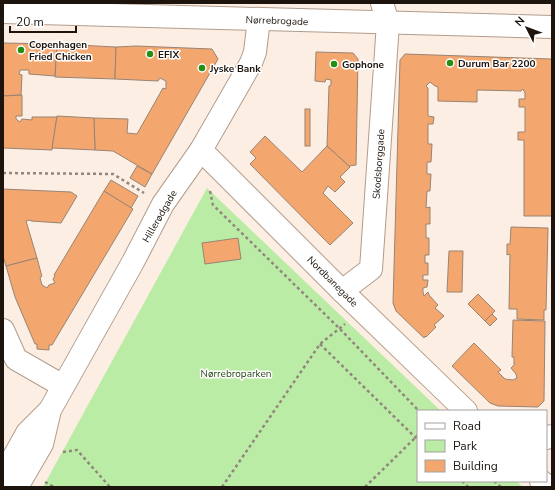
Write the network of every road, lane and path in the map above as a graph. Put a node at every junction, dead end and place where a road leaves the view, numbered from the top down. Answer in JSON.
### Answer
{"nodes":[{"id":1,"x":3,"y":12,"type":"edge"},
{"id":2,"x":385,"y":13,"type":"edge"},
{"id":3,"x":259,"y":20,"type":"junction"},
{"id":4,"x":552,"y":27,"type":"edge"},
{"id":5,"x":201,"y":150,"type":"junction"},
{"id":6,"x":3,"y":173,"type":"edge"},
{"id":7,"x":209,"y":185,"type":"dead end"},
{"id":8,"x":163,"y":204,"type":"junction"},
{"id":9,"x":342,"y":291,"type":"junction"},
{"id":10,"x":340,"y":329,"type":"junction"},
{"id":11,"x":5,"y":341,"type":"edge"},
{"id":12,"x":320,"y":344,"type":"junction"},
{"id":13,"x":64,"y":386,"type":"junction"},
{"id":14,"x":50,"y":410,"type":"junction"},
{"id":15,"x":418,"y":410,"type":"edge"},
{"id":16,"x":465,"y":410,"type":"edge"},
{"id":17,"x":415,"y":437,"type":"joint"},
{"id":18,"x":34,"y":456,"type":"junction"},
{"id":19,"x":3,"y":476,"type":"edge"},
{"id":20,"x":17,"y":487,"type":"edge"},
{"id":21,"x":110,"y":487,"type":"edge"},
{"id":22,"x":222,"y":487,"type":"edge"},
{"id":23,"x":364,"y":487,"type":"edge"}],
"edges":[{"from":1,"to":3,"type":"street","name":"Nørrebrogade"},
{"from":2,"to":3,"type":"street","name":"Nørrebrogade"},
{"from":2,"to":4,"type":"street","name":"Nørrebrogade"},
{"from":2,"to":9,"type":"street","name":"Skodsborggade"},
{"from":3,"to":5,"type":"street","name":"Hillerødgade"},
{"from":5,"to":8,"type":"street","name":"Hillerødgade"},
{"from":5,"to":9,"type":"street","name":"Nordbanegade"},
{"from":6,"to":8,"type":"path"},
{"from":7,"to":10,"type":"path"},
{"from":8,"to":13,"type":"street","name":"Hillerødgade"},
{"from":9,"to":16,"type":"street","name":"Nordbanegade"},
{"from":10,"to":12,"type":"path"},
{"from":10,"to":15,"type":"path"},
{"from":11,"to":13,"type":"street"},
{"from":12,"to":17,"type":"path"},
{"from":12,"to":22,"type":"path"},
{"from":13,"to":14,"type":"street","name":"Hillerødgade"},
{"from":14,"to":18,"type":"street","name":"Hillerødgade"},
{"from":14,"to":19,"type":"street","name":"Hillerødgade"},
{"from":17,"to":23,"type":"path"},
{"from":18,"to":20,"type":"street","name":"Hillerødgade"},
{"from":18,"to":21,"type":"path"}]}
